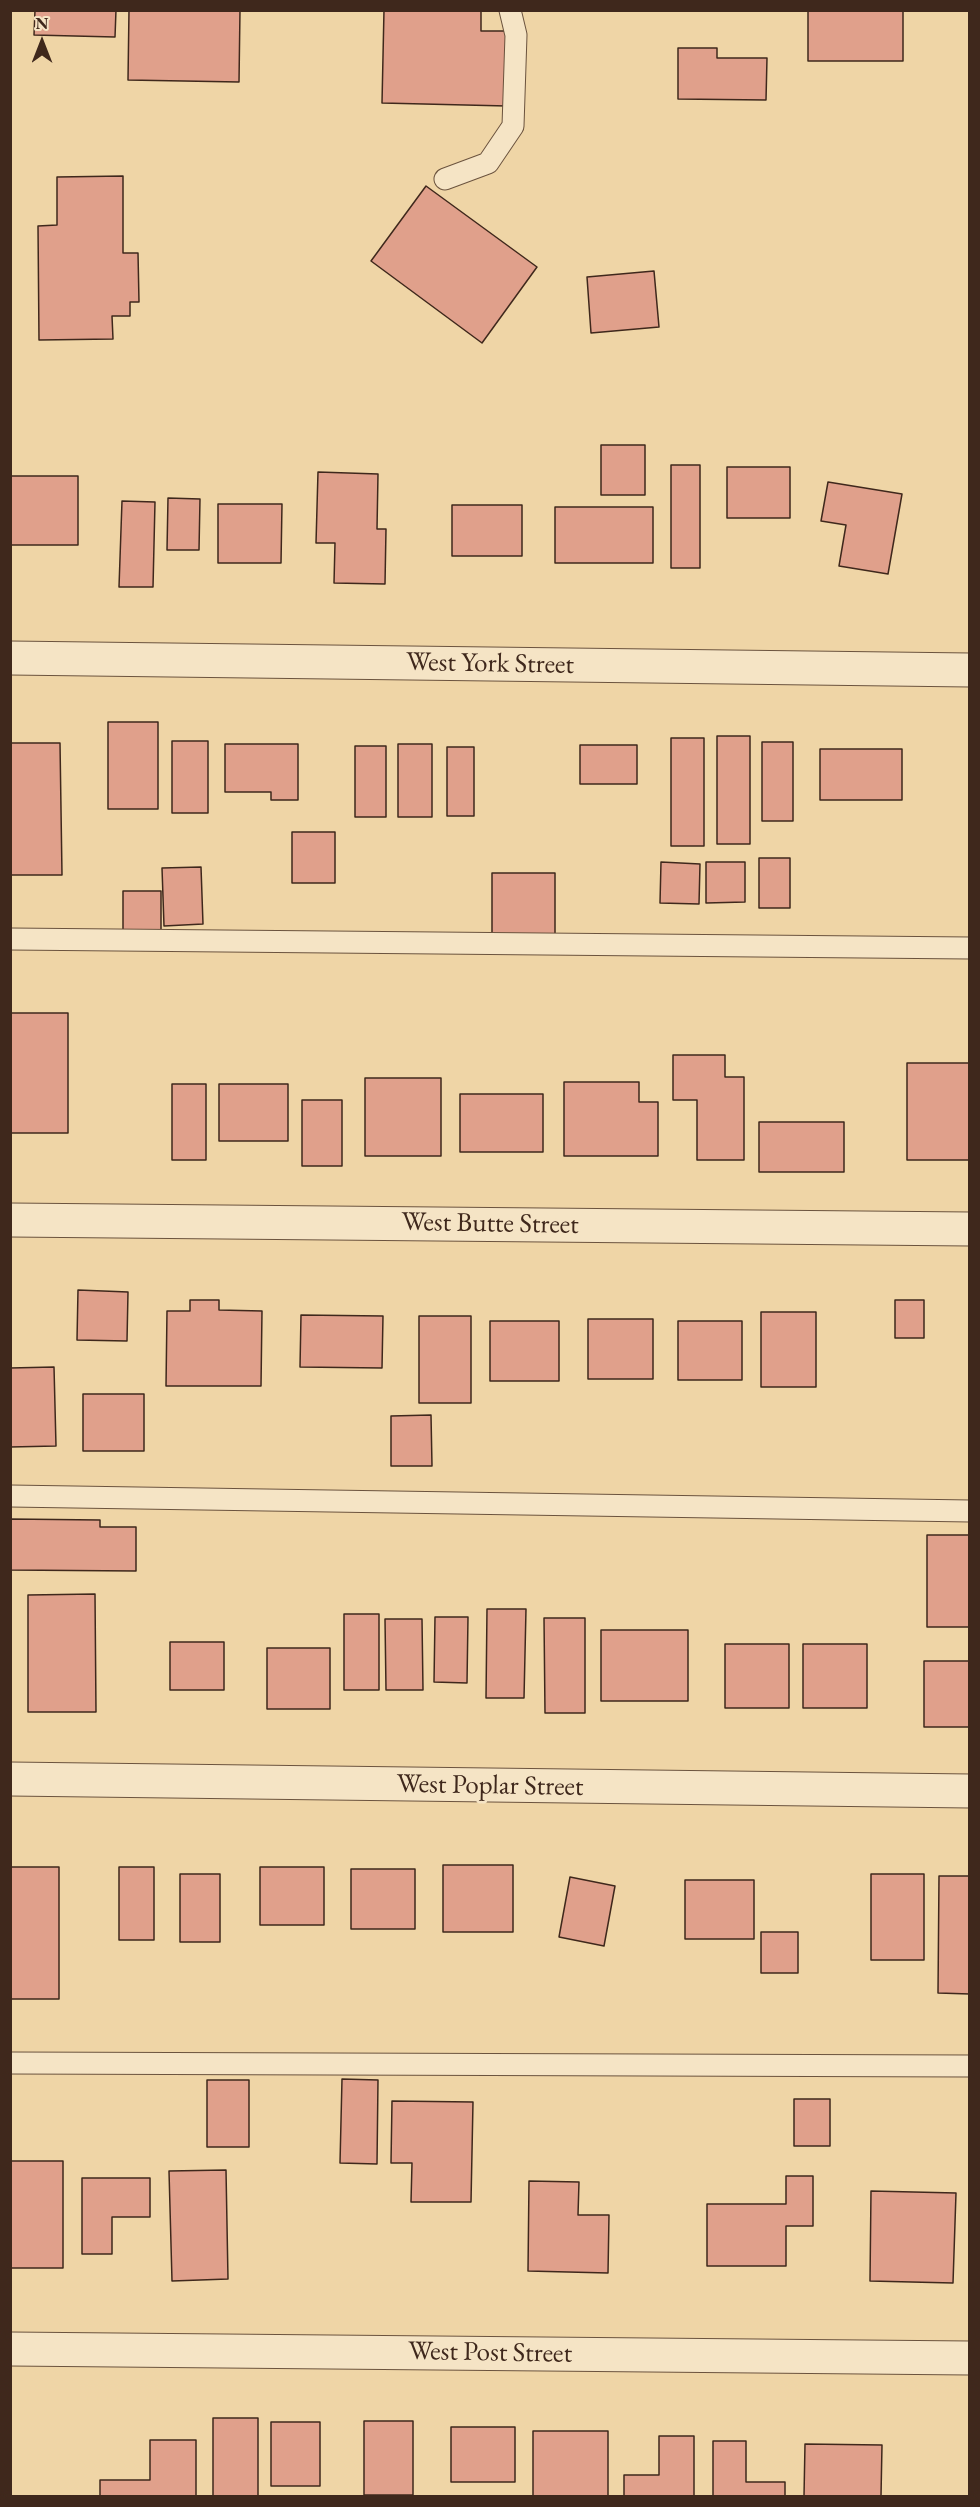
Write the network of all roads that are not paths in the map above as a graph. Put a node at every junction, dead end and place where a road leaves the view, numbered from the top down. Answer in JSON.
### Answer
{"nodes":[{"id":1,"x":510,"y":10,"type":"edge"},
{"id":2,"x":445,"y":179,"type":"dead end"},
{"id":3,"x":10,"y":658,"type":"edge"},
{"id":4,"x":969,"y":670,"type":"edge"},
{"id":5,"x":10,"y":939,"type":"edge"},
{"id":6,"x":969,"y":948,"type":"edge"},
{"id":7,"x":10,"y":1220,"type":"edge"},
{"id":8,"x":969,"y":1229,"type":"edge"},
{"id":9,"x":10,"y":1496,"type":"edge"},
{"id":10,"x":969,"y":1511,"type":"edge"},
{"id":11,"x":10,"y":1779,"type":"edge"},
{"id":12,"x":969,"y":1791,"type":"edge"},
{"id":13,"x":10,"y":2063,"type":"edge"},
{"id":14,"x":969,"y":2066,"type":"edge"},
{"id":15,"x":10,"y":2349,"type":"edge"},
{"id":16,"x":969,"y":2358,"type":"edge"}],
"edges":[{"from":1,"to":2,"type":"lane"},
{"from":3,"to":4,"type":"street","name":"West York Street"},
{"from":5,"to":6,"type":"lane"},
{"from":7,"to":8,"type":"street","name":"West Butte Street"},
{"from":9,"to":10,"type":"lane"},
{"from":11,"to":12,"type":"street","name":"West Poplar Street"},
{"from":13,"to":14,"type":"lane"},
{"from":15,"to":16,"type":"street","name":"West Post Street"}]}
